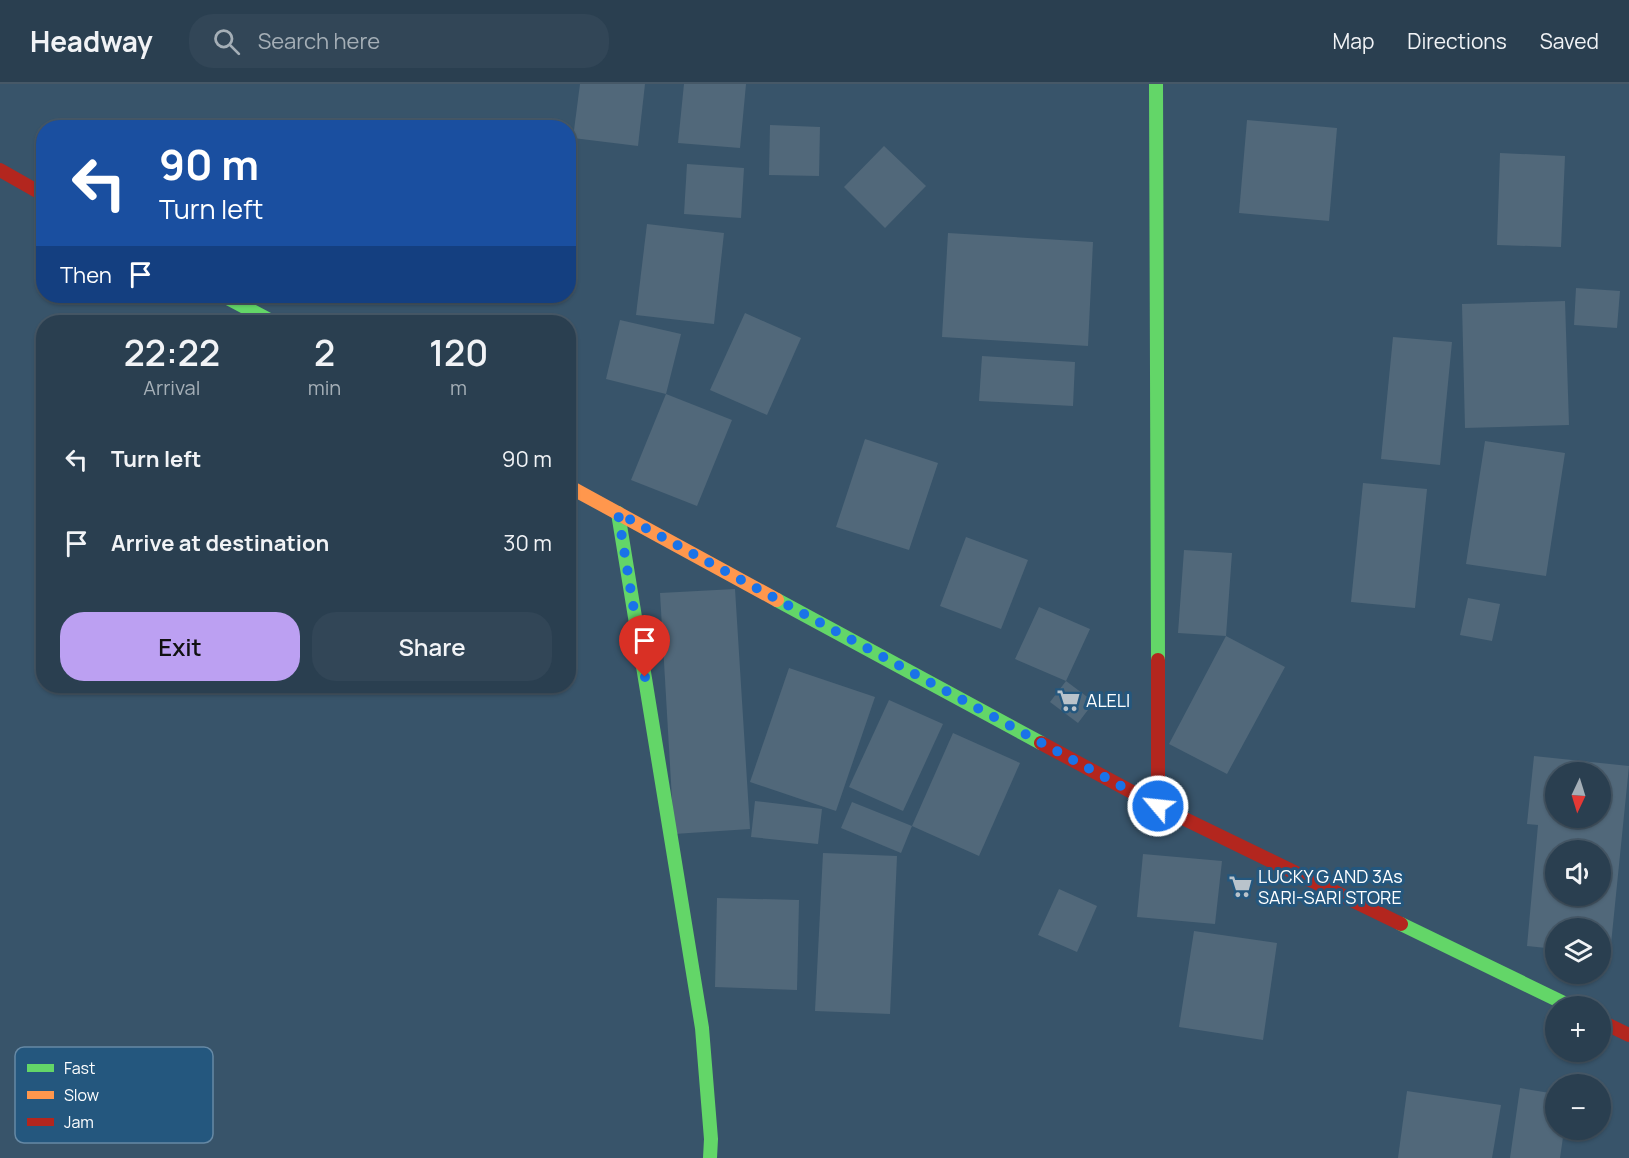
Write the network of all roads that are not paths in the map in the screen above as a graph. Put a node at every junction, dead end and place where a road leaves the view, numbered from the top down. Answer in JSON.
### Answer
{"nodes":[{"id":1,"x":1156,"y":84,"type":"edge"},
{"id":2,"x":0,"y":170,"type":"edge"},
{"id":3,"x":36,"y":190,"type":"edge"},
{"id":4,"x":237,"y":303,"type":"edge"},
{"id":5,"x":260,"y":315,"type":"edge"},
{"id":6,"x":576,"y":490,"type":"edge"},
{"id":7,"x":618,"y":513,"type":"junction"},
{"id":8,"x":1158,"y":806,"type":"junction"},
{"id":9,"x":1549,"y":996,"type":"edge"},
{"id":10,"x":1611,"y":1026,"type":"edge"},
{"id":11,"x":1629,"y":1035,"type":"edge"},
{"id":12,"x":710,"y":1158,"type":"edge"}],
"edges":[{"from":1,"to":8,"type":"street"},
{"from":2,"to":3,"type":"street"},
{"from":4,"to":5,"type":"street"},
{"from":6,"to":7,"type":"street"},
{"from":7,"to":8,"type":"street"},
{"from":7,"to":12,"type":"street"},
{"from":8,"to":9,"type":"street"},
{"from":10,"to":11,"type":"street"}]}
